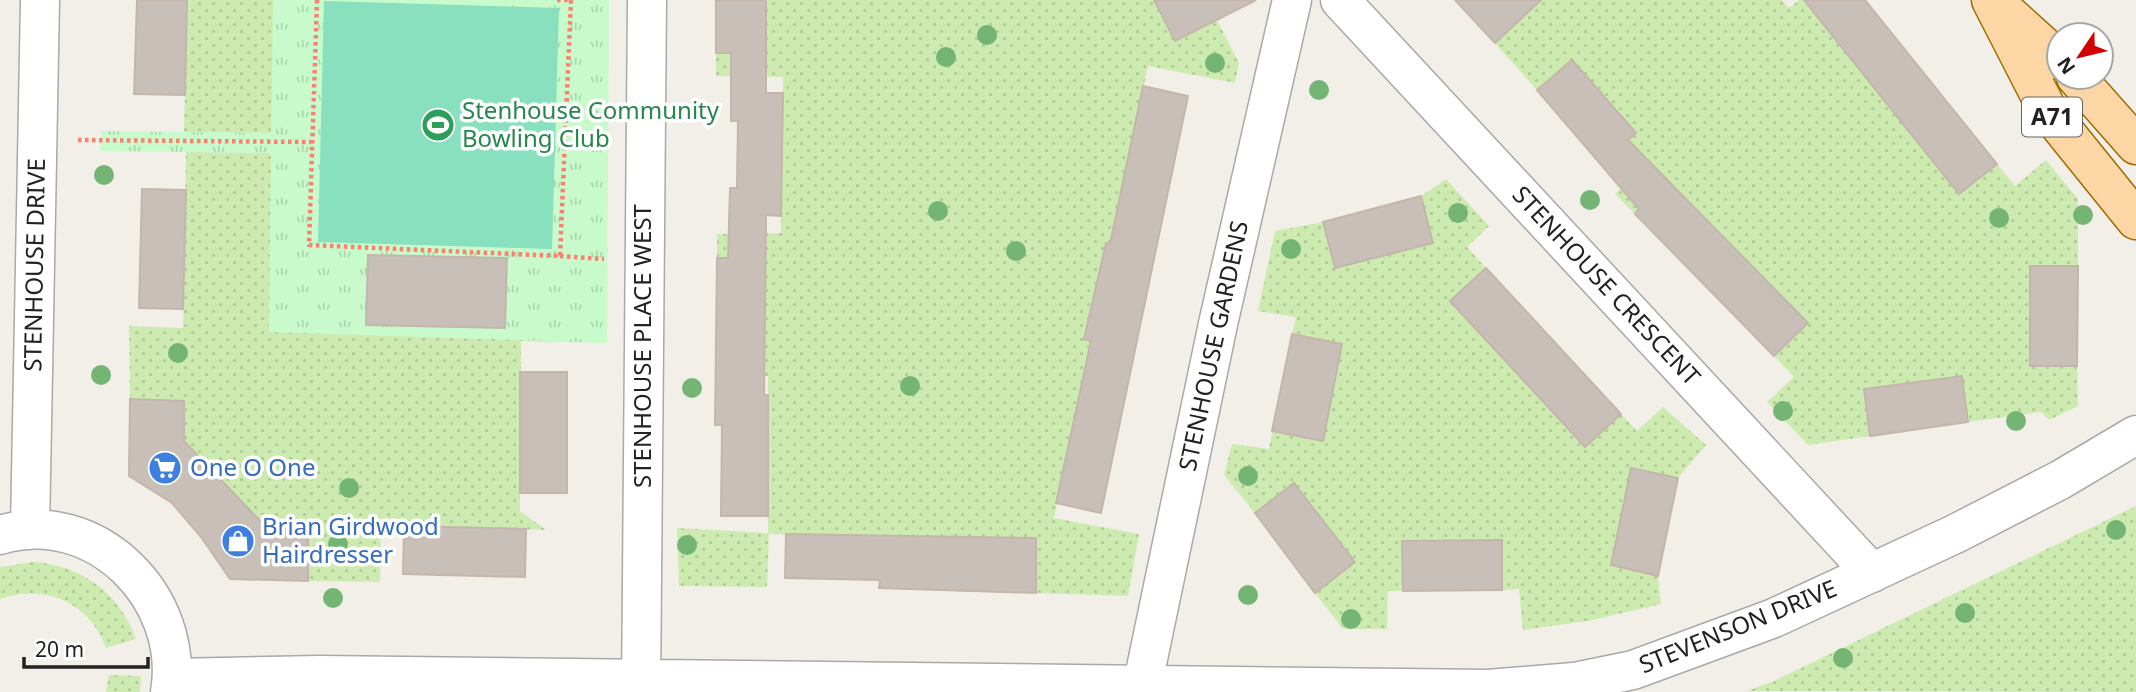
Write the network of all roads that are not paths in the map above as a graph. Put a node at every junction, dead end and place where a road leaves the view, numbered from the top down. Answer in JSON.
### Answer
{"nodes":[{"id":1,"x":40,"y":0,"type":"edge"},
{"id":2,"x":647,"y":0,"type":"edge"},
{"id":3,"x":1292,"y":0,"type":"edge"},
{"id":4,"x":1340,"y":0,"type":"edge"},
{"id":5,"x":1992,"y":0,"type":"edge"},
{"id":6,"x":2045,"y":48,"type":"edge"},
{"id":7,"x":2088,"y":91,"type":"edge"},
{"id":8,"x":2136,"y":145,"type":"edge"},
{"id":9,"x":2136,"y":220,"type":"edge"},
{"id":10,"x":2136,"y":435,"type":"edge"},
{"id":11,"x":15,"y":533,"type":"edge"},
{"id":12,"x":1872,"y":573,"type":"junction"},
{"id":13,"x":171,"y":685,"type":"edge"},
{"id":14,"x":641,"y":686,"type":"edge"},
{"id":15,"x":1142,"y":689,"type":"edge"}],
"edges":[{"from":1,"to":11,"type":"street","name":"STENHOUSE DRIVE"},
{"from":2,"to":14,"type":"street","name":"STENHOUSE PLACE WEST"},
{"from":3,"to":15,"type":"street","name":"STENHOUSE GARDENS"},
{"from":4,"to":12,"type":"street","name":"STENHOUSE CRESCENT"},
{"from":5,"to":6,"type":"main road","number":"A71"},
{"from":5,"to":9,"type":"main road","number":"A71"},
{"from":7,"to":8,"type":"main road","number":"A71"},
{"from":10,"to":12,"type":"street","name":"STEVENSON DRIVE"},
{"from":11,"to":13,"type":"street"},
{"from":12,"to":15,"type":"street","name":"STEVENSON DRIVE"},
{"from":13,"to":14,"type":"street","name":"STEVENSON DRIVE"},
{"from":14,"to":15,"type":"street","name":"STEVENSON DRIVE"}]}
